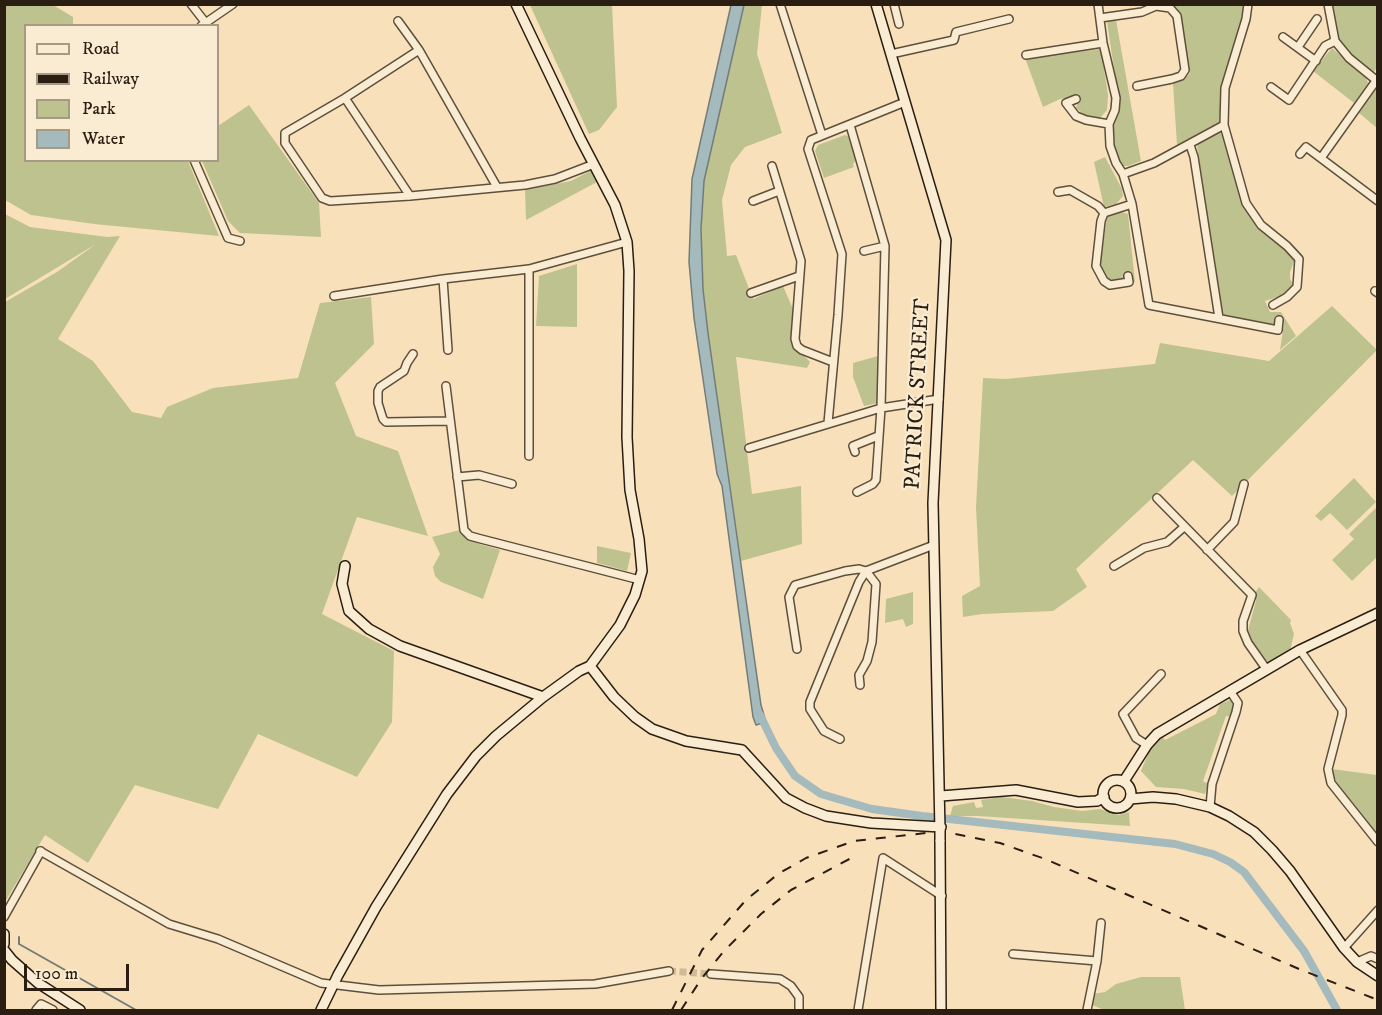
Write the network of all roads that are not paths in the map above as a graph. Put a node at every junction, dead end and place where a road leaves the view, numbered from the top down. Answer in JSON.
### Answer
{"nodes":[{"id":1,"x":191,"y":4,"type":"edge"},
{"id":2,"x":233,"y":4,"type":"edge"},
{"id":3,"x":516,"y":4,"type":"edge"},
{"id":4,"x":780,"y":4,"type":"edge"},
{"id":5,"x":876,"y":4,"type":"edge"},
{"id":6,"x":894,"y":4,"type":"edge"},
{"id":7,"x":1098,"y":4,"type":"edge"},
{"id":8,"x":1248,"y":4,"type":"edge"},
{"id":9,"x":1328,"y":4,"type":"edge"},
{"id":10,"x":1100,"y":18,"type":"junction"},
{"id":11,"x":1009,"y":19,"type":"dead end"},
{"id":12,"x":1317,"y":19,"type":"dead end"},
{"id":13,"x":398,"y":21,"type":"dead end"},
{"id":14,"x":203,"y":24,"type":"edge"},
{"id":15,"x":900,"y":24,"type":"dead end"},
{"id":16,"x":1283,"y":37,"type":"dead end"},
{"id":17,"x":1335,"y":41,"type":"junction"},
{"id":18,"x":1103,"y":43,"type":"junction"},
{"id":19,"x":1298,"y":47,"type":"junction"},
{"id":20,"x":419,"y":50,"type":"junction"},
{"id":21,"x":891,"y":54,"type":"junction"},
{"id":22,"x":1026,"y":55,"type":"dead end"},
{"id":23,"x":1316,"y":61,"type":"junction"},
{"id":24,"x":1377,"y":79,"type":"edge"},
{"id":25,"x":1137,"y":86,"type":"dead end"},
{"id":26,"x":1271,"y":87,"type":"dead end"},
{"id":27,"x":345,"y":98,"type":"junction"},
{"id":28,"x":1076,"y":99,"type":"dead end"},
{"id":29,"x":905,"y":102,"type":"junction"},
{"id":30,"x":850,"y":124,"type":"junction"},
{"id":31,"x":1109,"y":124,"type":"junction"},
{"id":32,"x":1224,"y":125,"type":"junction"},
{"id":33,"x":822,"y":135,"type":"junction"},
{"id":34,"x":1191,"y":145,"type":"junction"},
{"id":35,"x":1300,"y":154,"type":"dead end"},
{"id":36,"x":1321,"y":158,"type":"junction"},
{"id":37,"x":195,"y":162,"type":"edge"},
{"id":38,"x":594,"y":164,"type":"junction"},
{"id":39,"x":772,"y":166,"type":"dead end"},
{"id":40,"x":1123,"y":174,"type":"junction"},
{"id":41,"x":497,"y":187,"type":"junction"},
{"id":42,"x":779,"y":191,"type":"junction"},
{"id":43,"x":1059,"y":192,"type":"dead end"},
{"id":44,"x":410,"y":196,"type":"junction"},
{"id":45,"x":753,"y":201,"type":"dead end"},
{"id":46,"x":1377,"y":201,"type":"edge"},
{"id":47,"x":1132,"y":204,"type":"junction"},
{"id":48,"x":1104,"y":213,"type":"junction"},
{"id":49,"x":240,"y":241,"type":"dead end"},
{"id":50,"x":627,"y":243,"type":"junction"},
{"id":51,"x":885,"y":246,"type":"junction"},
{"id":52,"x":864,"y":251,"type":"dead end"},
{"id":53,"x":529,"y":269,"type":"junction"},
{"id":54,"x":799,"y":276,"type":"junction"},
{"id":55,"x":1128,"y":276,"type":"dead end"},
{"id":56,"x":443,"y":279,"type":"junction"},
{"id":57,"x":751,"y":292,"type":"dead end"},
{"id":58,"x":334,"y":296,"type":"dead end"},
{"id":59,"x":1273,"y":305,"type":"dead end"},
{"id":60,"x":1219,"y":318,"type":"junction"},
{"id":61,"x":1280,"y":320,"type":"dead end"},
{"id":62,"x":448,"y":350,"type":"dead end"},
{"id":63,"x":412,"y":354,"type":"dead end"},
{"id":64,"x":833,"y":362,"type":"junction"},
{"id":65,"x":446,"y":386,"type":"dead end"},
{"id":66,"x":939,"y":399,"type":"junction"},
{"id":67,"x":881,"y":408,"type":"junction"},
{"id":68,"x":449,"y":421,"type":"junction"},
{"id":69,"x":828,"y":423,"type":"junction"},
{"id":70,"x":878,"y":436,"type":"junction"},
{"id":71,"x":749,"y":448,"type":"dead end"},
{"id":72,"x":855,"y":452,"type":"dead end"},
{"id":73,"x":529,"y":456,"type":"dead end"},
{"id":74,"x":457,"y":477,"type":"junction"},
{"id":75,"x":512,"y":484,"type":"dead end"},
{"id":76,"x":1244,"y":484,"type":"dead end"},
{"id":77,"x":857,"y":492,"type":"dead end"},
{"id":78,"x":1157,"y":498,"type":"dead end"},
{"id":79,"x":1184,"y":527,"type":"junction"},
{"id":80,"x":934,"y":545,"type":"junction"},
{"id":81,"x":1207,"y":550,"type":"junction"},
{"id":82,"x":345,"y":566,"type":"dead end"},
{"id":83,"x":1114,"y":566,"type":"dead end"},
{"id":84,"x":866,"y":571,"type":"junction"},
{"id":85,"x":640,"y":580,"type":"junction"},
{"id":86,"x":1377,"y":614,"type":"edge"},
{"id":87,"x":797,"y":649,"type":"dead end"},
{"id":88,"x":1300,"y":650,"type":"junction"},
{"id":89,"x":590,"y":666,"type":"junction"},
{"id":90,"x":1267,"y":670,"type":"junction"},
{"id":91,"x":1161,"y":674,"type":"dead end"},
{"id":92,"x":860,"y":686,"type":"dead end"},
{"id":93,"x":1230,"y":691,"type":"junction"},
{"id":94,"x":543,"y":697,"type":"junction"},
{"id":95,"x":840,"y":739,"type":"dead end"},
{"id":96,"x":1147,"y":745,"type":"junction"},
{"id":97,"x":1124,"y":781,"type":"junction"},
{"id":98,"x":940,"y":796,"type":"junction"},
{"id":99,"x":1104,"y":797,"type":"junction"},
{"id":100,"x":1130,"y":799,"type":"junction"},
{"id":101,"x":1210,"y":807,"type":"junction"},
{"id":102,"x":940,"y":831,"type":"junction"},
{"id":103,"x":1377,"y":842,"type":"edge"},
{"id":104,"x":942,"y":896,"type":"junction"},
{"id":105,"x":1377,"y":910,"type":"edge"},
{"id":106,"x":4,"y":917,"type":"edge"},
{"id":107,"x":1101,"y":922,"type":"dead end"},
{"id":108,"x":4,"y":934,"type":"edge"},
{"id":109,"x":4,"y":944,"type":"edge"},
{"id":110,"x":1344,"y":948,"type":"junction"},
{"id":111,"x":4,"y":950,"type":"edge"},
{"id":112,"x":1013,"y":954,"type":"dead end"},
{"id":113,"x":1377,"y":959,"type":"edge"},
{"id":114,"x":1355,"y":960,"type":"junction"},
{"id":115,"x":1097,"y":961,"type":"junction"},
{"id":116,"x":669,"y":971,"type":"tunnel mouth"},
{"id":117,"x":711,"y":974,"type":"tunnel mouth"},
{"id":118,"x":1377,"y":976,"type":"edge"},
{"id":119,"x":332,"y":985,"type":"junction"},
{"id":120,"x":36,"y":1011,"type":"edge"},
{"id":121,"x":53,"y":1011,"type":"edge"},
{"id":122,"x":80,"y":1011,"type":"edge"},
{"id":123,"x":321,"y":1011,"type":"edge"},
{"id":124,"x":799,"y":1011,"type":"edge"},
{"id":125,"x":858,"y":1011,"type":"edge"},
{"id":126,"x":942,"y":1011,"type":"edge"},
{"id":127,"x":1087,"y":1011,"type":"edge"}],
"edges":[{"from":1,"to":14,"type":"street"},
{"from":2,"to":14,"type":"street"},
{"from":3,"to":38,"type":"street"},
{"from":4,"to":33,"type":"street"},
{"from":5,"to":21,"type":"street","name":"PATRICK STREET"},
{"from":6,"to":15,"type":"street"},
{"from":7,"to":10,"type":"street"},
{"from":8,"to":32,"type":"street"},
{"from":9,"to":17,"type":"street"},
{"from":10,"to":18,"type":"street"},
{"from":10,"to":25,"type":"street"},
{"from":11,"to":21,"type":"street"},
{"from":12,"to":19,"type":"street"},
{"from":13,"to":20,"type":"street"},
{"from":16,"to":19,"type":"street"},
{"from":17,"to":23,"type":"street"},
{"from":17,"to":24,"type":"street"},
{"from":18,"to":22,"type":"street"},
{"from":18,"to":31,"type":"street"},
{"from":19,"to":23,"type":"street"},
{"from":20,"to":27,"type":"street"},
{"from":20,"to":41,"type":"street"},
{"from":21,"to":29,"type":"street","name":"PATRICK STREET"},
{"from":23,"to":26,"type":"street"},
{"from":24,"to":36,"type":"street"},
{"from":27,"to":44,"type":"street"},
{"from":27,"to":44,"type":"street"},
{"from":28,"to":31,"type":"street"},
{"from":29,"to":30,"type":"street"},
{"from":29,"to":66,"type":"street","name":"PATRICK STREET"},
{"from":30,"to":33,"type":"street"},
{"from":30,"to":51,"type":"street"},
{"from":31,"to":40,"type":"street"},
{"from":32,"to":34,"type":"street"},
{"from":32,"to":59,"type":"street"},
{"from":33,"to":64,"type":"street"},
{"from":34,"to":40,"type":"street"},
{"from":34,"to":60,"type":"street"},
{"from":35,"to":36,"type":"street"},
{"from":36,"to":46,"type":"street"},
{"from":37,"to":49,"type":"street"},
{"from":38,"to":41,"type":"street"},
{"from":38,"to":50,"type":"street"},
{"from":39,"to":42,"type":"street"},
{"from":40,"to":47,"type":"street"},
{"from":41,"to":44,"type":"street"},
{"from":42,"to":45,"type":"street"},
{"from":42,"to":54,"type":"street"},
{"from":43,"to":48,"type":"street"},
{"from":47,"to":48,"type":"street"},
{"from":47,"to":60,"type":"street"},
{"from":48,"to":55,"type":"street"},
{"from":50,"to":53,"type":"street"},
{"from":50,"to":85,"type":"street"},
{"from":51,"to":52,"type":"street"},
{"from":51,"to":67,"type":"street"},
{"from":53,"to":56,"type":"street"},
{"from":53,"to":73,"type":"street"},
{"from":54,"to":57,"type":"street"},
{"from":54,"to":64,"type":"street"},
{"from":56,"to":58,"type":"street"},
{"from":56,"to":62,"type":"street"},
{"from":60,"to":61,"type":"street"},
{"from":63,"to":68,"type":"street"},
{"from":64,"to":69,"type":"street"},
{"from":65,"to":68,"type":"street"},
{"from":66,"to":67,"type":"street"},
{"from":66,"to":80,"type":"street","name":"PATRICK STREET"},
{"from":67,"to":69,"type":"street"},
{"from":67,"to":70,"type":"street"},
{"from":68,"to":74,"type":"street"},
{"from":69,"to":71,"type":"street"},
{"from":70,"to":72,"type":"street"},
{"from":70,"to":77,"type":"street"},
{"from":74,"to":75,"type":"street"},
{"from":74,"to":85,"type":"street"},
{"from":76,"to":81,"type":"street"},
{"from":78,"to":79,"type":"street"},
{"from":79,"to":81,"type":"street"},
{"from":79,"to":83,"type":"street"},
{"from":80,"to":84,"type":"street"},
{"from":80,"to":98,"type":"street","name":"PATRICK STREET"},
{"from":81,"to":90,"type":"street"},
{"from":82,"to":94,"type":"street"},
{"from":84,"to":87,"type":"street"},
{"from":84,"to":92,"type":"street"},
{"from":84,"to":95,"type":"street"},
{"from":85,"to":89,"type":"street"},
{"from":86,"to":88,"type":"street"},
{"from":88,"to":90,"type":"street"},
{"from":88,"to":103,"type":"street"},
{"from":89,"to":94,"type":"street"},
{"from":89,"to":102,"type":"street"},
{"from":90,"to":93,"type":"street"},
{"from":91,"to":96,"type":"street"},
{"from":93,"to":96,"type":"street"},
{"from":93,"to":101,"type":"street"},
{"from":94,"to":119,"type":"street"},
{"from":96,"to":97,"type":"street"},
{"from":97,"to":99,"type":"street"},
{"from":97,"to":100,"type":"street"},
{"from":98,"to":99,"type":"street"},
{"from":98,"to":102,"type":"street","name":"PATRICK STREET"},
{"from":99,"to":100,"type":"street"},
{"from":100,"to":101,"type":"street"},
{"from":101,"to":110,"type":"street"},
{"from":102,"to":104,"type":"street","name":"PATRICK STREET"},
{"from":104,"to":125,"type":"street"},
{"from":104,"to":126,"type":"street","name":"PATRICK STREET"},
{"from":105,"to":110,"type":"street"},
{"from":106,"to":119,"type":"street"},
{"from":107,"to":115,"type":"street"},
{"from":108,"to":109,"type":"street"},
{"from":110,"to":114,"type":"street"},
{"from":111,"to":122,"type":"street"},
{"from":112,"to":115,"type":"street"},
{"from":113,"to":114,"type":"street"},
{"from":114,"to":118,"type":"street"},
{"from":115,"to":127,"type":"street"},
{"from":116,"to":119,"type":"street"},
{"from":117,"to":124,"type":"street"},
{"from":119,"to":123,"type":"street"},
{"from":120,"to":121,"type":"street"}]}
